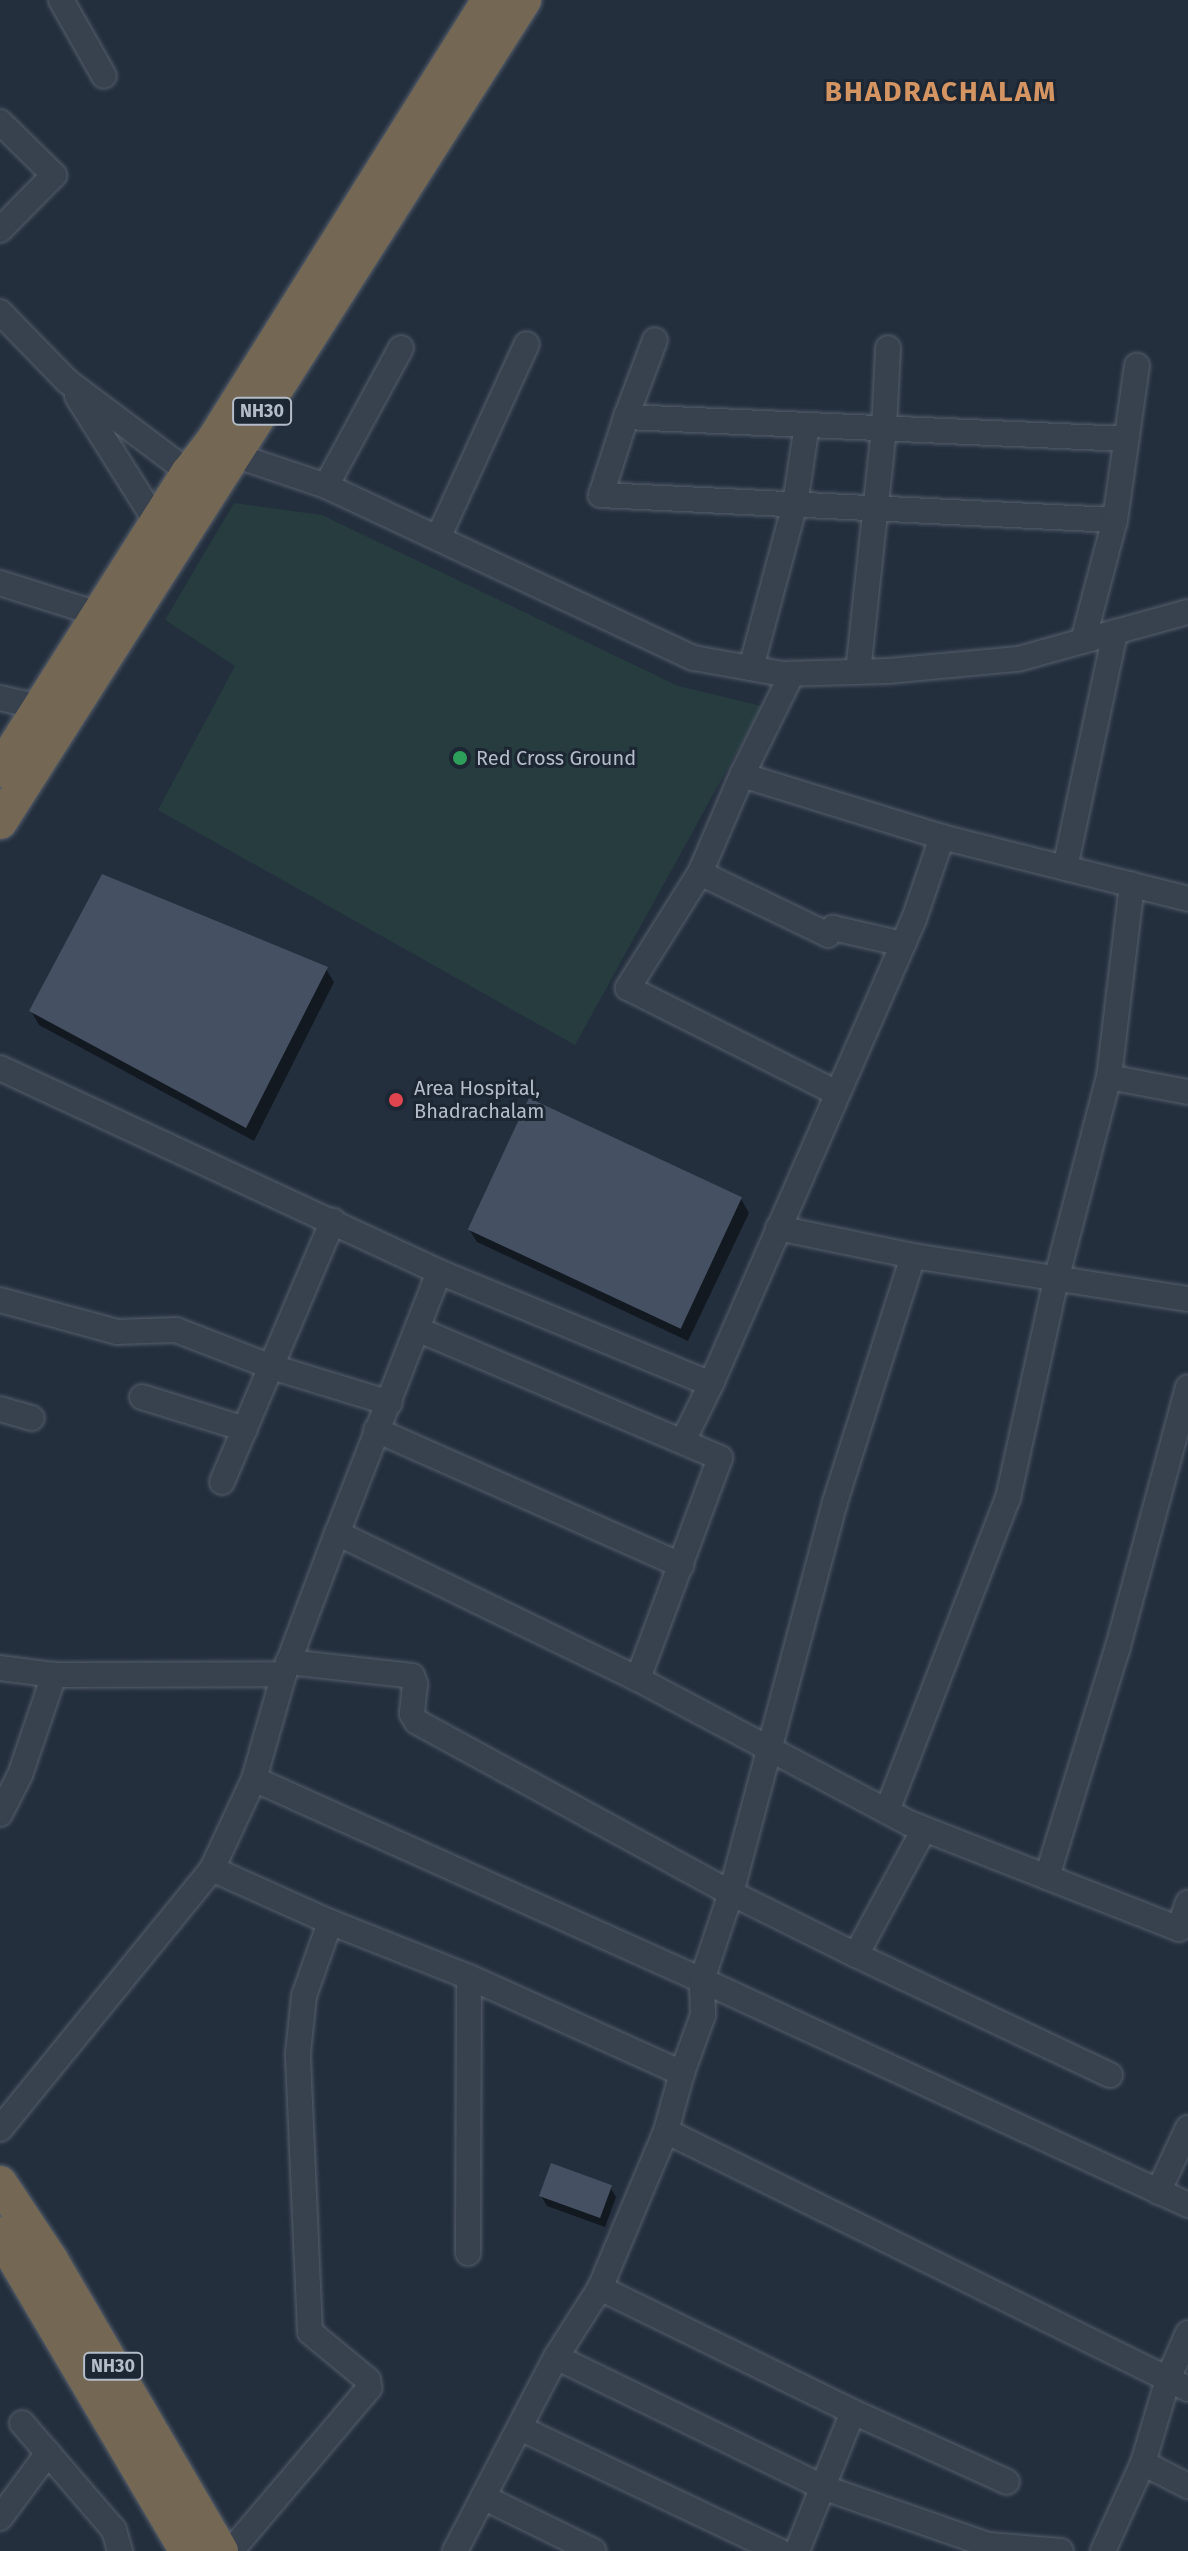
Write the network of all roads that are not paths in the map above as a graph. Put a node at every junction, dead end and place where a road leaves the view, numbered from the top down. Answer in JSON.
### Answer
{"nodes":[{"id":1,"x":61,"y":0,"type":"edge"},
{"id":2,"x":489,"y":0,"type":"edge"},
{"id":3,"x":524,"y":0,"type":"edge"},
{"id":4,"x":104,"y":76,"type":"dead end"},
{"id":5,"x":0,"y":122,"type":"edge"},
{"id":6,"x":0,"y":230,"type":"edge"},
{"id":7,"x":0,"y":312,"type":"edge"},
{"id":8,"x":655,"y":340,"type":"dead end"},
{"id":9,"x":527,"y":344,"type":"dead end"},
{"id":10,"x":401,"y":348,"type":"dead end"},
{"id":11,"x":888,"y":348,"type":"dead end"},
{"id":12,"x":1137,"y":366,"type":"dead end"},
{"id":13,"x":67,"y":381,"type":"junction"},
{"id":14,"x":626,"y":417,"type":"junction"},
{"id":15,"x":807,"y":425,"type":"junction"},
{"id":16,"x":884,"y":428,"type":"junction"},
{"id":17,"x":1127,"y":439,"type":"junction"},
{"id":18,"x":224,"y":448,"type":"junction"},
{"id":19,"x":201,"y":481,"type":"junction"},
{"id":20,"x":326,"y":486,"type":"junction"},
{"id":21,"x":795,"y":504,"type":"junction"},
{"id":22,"x":875,"y":508,"type":"junction"},
{"id":23,"x":1115,"y":520,"type":"junction"},
{"id":24,"x":169,"y":530,"type":"junction"},
{"id":25,"x":438,"y":538,"type":"junction"},
{"id":26,"x":0,"y":583,"type":"edge"},
{"id":27,"x":1188,"y":612,"type":"edge"},
{"id":28,"x":98,"y":614,"type":"junction"},
{"id":29,"x":1115,"y":632,"type":"junction"},
{"id":30,"x":1083,"y":641,"type":"junction"},
{"id":31,"x":751,"y":668,"type":"junction"},
{"id":32,"x":858,"y":672,"type":"junction"},
{"id":33,"x":792,"y":674,"type":"junction"},
{"id":34,"x":0,"y":698,"type":"edge"},
{"id":35,"x":40,"y":707,"type":"junction"},
{"id":36,"x":0,"y":770,"type":"edge"},
{"id":37,"x":742,"y":775,"type":"junction"},
{"id":38,"x":0,"y":822,"type":"edge"},
{"id":39,"x":942,"y":837,"type":"junction"},
{"id":40,"x":1065,"y":868,"type":"junction"},
{"id":41,"x":700,"y":873,"type":"junction"},
{"id":42,"x":1132,"y":884,"type":"junction"},
{"id":43,"x":1188,"y":899,"type":"edge"},
{"id":44,"x":903,"y":944,"type":"junction"},
{"id":45,"x":0,"y":1068,"type":"edge"},
{"id":46,"x":1109,"y":1077,"type":"junction"},
{"id":47,"x":1188,"y":1092,"type":"edge"},
{"id":48,"x":837,"y":1093,"type":"junction"},
{"id":49,"x":333,"y":1221,"type":"junction"},
{"id":50,"x":778,"y":1228,"type":"junction"},
{"id":51,"x":913,"y":1256,"type":"junction"},
{"id":52,"x":439,"y":1272,"type":"junction"},
{"id":53,"x":1057,"y":1276,"type":"junction"},
{"id":54,"x":1188,"y":1299,"type":"edge"},
{"id":55,"x":0,"y":1300,"type":"edge"},
{"id":56,"x":419,"y":1330,"type":"junction"},
{"id":57,"x":272,"y":1367,"type":"junction"},
{"id":58,"x":711,"y":1384,"type":"junction"},
{"id":59,"x":1188,"y":1387,"type":"edge"},
{"id":60,"x":142,"y":1397,"type":"dead end"},
{"id":61,"x":390,"y":1403,"type":"junction"},
{"id":62,"x":0,"y":1409,"type":"edge"},
{"id":63,"x":32,"y":1418,"type":"dead end"},
{"id":64,"x":245,"y":1429,"type":"junction"},
{"id":65,"x":376,"y":1430,"type":"junction"},
{"id":66,"x":683,"y":1441,"type":"junction"},
{"id":67,"x":222,"y":1482,"type":"dead end"},
{"id":68,"x":337,"y":1533,"type":"junction"},
{"id":69,"x":681,"y":1565,"type":"junction"},
{"id":70,"x":0,"y":1668,"type":"edge"},
{"id":71,"x":286,"y":1668,"type":"junction"},
{"id":72,"x":54,"y":1675,"type":"junction"},
{"id":73,"x":638,"y":1679,"type":"junction"},
{"id":74,"x":770,"y":1748,"type":"junction"},
{"id":75,"x":254,"y":1779,"type":"junction"},
{"id":76,"x":887,"y":1811,"type":"junction"},
{"id":77,"x":0,"y":1814,"type":"edge"},
{"id":78,"x":924,"y":1829,"type":"junction"},
{"id":79,"x":212,"y":1869,"type":"junction"},
{"id":80,"x":1047,"y":1877,"type":"junction"},
{"id":81,"x":731,"y":1893,"type":"junction"},
{"id":82,"x":1188,"y":1903,"type":"edge"},
{"id":83,"x":330,"y":1922,"type":"junction"},
{"id":84,"x":1184,"y":1931,"type":"edge"},
{"id":85,"x":856,"y":1955,"type":"junction"},
{"id":86,"x":469,"y":1977,"type":"junction"},
{"id":87,"x":702,"y":1980,"type":"junction"},
{"id":88,"x":682,"y":2073,"type":"junction"},
{"id":89,"x":1110,"y":2075,"type":"dead end"},
{"id":90,"x":1188,"y":2128,"type":"edge"},
{"id":91,"x":0,"y":2129,"type":"edge"},
{"id":92,"x":666,"y":2131,"type":"junction"},
{"id":93,"x":0,"y":2183,"type":"edge"},
{"id":94,"x":1158,"y":2192,"type":"junction"},
{"id":95,"x":1188,"y":2205,"type":"edge"},
{"id":96,"x":0,"y":2234,"type":"edge"},
{"id":97,"x":468,"y":2253,"type":"dead end"},
{"id":98,"x":600,"y":2288,"type":"junction"},
{"id":99,"x":1188,"y":2333,"type":"edge"},
{"id":100,"x":556,"y":2357,"type":"junction"},
{"id":101,"x":1178,"y":2384,"type":"edge"},
{"id":102,"x":853,"y":2412,"type":"junction"},
{"id":103,"x":22,"y":2423,"type":"dead end"},
{"id":104,"x":520,"y":2428,"type":"junction"},
{"id":105,"x":48,"y":2453,"type":"junction"},
{"id":106,"x":1143,"y":2463,"type":"junction"},
{"id":107,"x":1007,"y":2482,"type":"dead end"},
{"id":108,"x":1188,"y":2486,"type":"edge"},
{"id":109,"x":822,"y":2487,"type":"junction"},
{"id":110,"x":483,"y":2497,"type":"junction"},
{"id":111,"x":0,"y":2518,"type":"edge"},
{"id":112,"x":120,"y":2551,"type":"edge"},
{"id":113,"x":187,"y":2551,"type":"edge"},
{"id":114,"x":221,"y":2551,"type":"edge"},
{"id":115,"x":231,"y":2551,"type":"edge"},
{"id":116,"x":455,"y":2551,"type":"edge"},
{"id":117,"x":593,"y":2551,"type":"edge"},
{"id":118,"x":779,"y":2551,"type":"edge"},
{"id":119,"x":797,"y":2551,"type":"edge"},
{"id":120,"x":1061,"y":2551,"type":"edge"},
{"id":121,"x":1103,"y":2551,"type":"edge"}],
"edges":[{"from":1,"to":4,"type":"street"},
{"from":2,"to":18,"type":"highway","number":"NH30"},
{"from":3,"to":18,"type":"highway","number":"NH30"},
{"from":5,"to":6,"type":"street"},
{"from":7,"to":13,"type":"street"},
{"from":8,"to":14,"type":"street"},
{"from":9,"to":25,"type":"street"},
{"from":10,"to":20,"type":"street"},
{"from":11,"to":16,"type":"street"},
{"from":12,"to":17,"type":"street"},
{"from":13,"to":19,"type":"street"},
{"from":13,"to":24,"type":"street"},
{"from":14,"to":15,"type":"street"},
{"from":14,"to":21,"type":"street"},
{"from":15,"to":16,"type":"street"},
{"from":15,"to":21,"type":"street"},
{"from":16,"to":17,"type":"street"},
{"from":16,"to":22,"type":"street"},
{"from":17,"to":23,"type":"street"},
{"from":18,"to":19,"type":"highway","number":"NH30"},
{"from":18,"to":20,"type":"street"},
{"from":19,"to":24,"type":"highway","number":"NH30"},
{"from":20,"to":25,"type":"street"},
{"from":21,"to":22,"type":"street"},
{"from":21,"to":31,"type":"street"},
{"from":22,"to":23,"type":"street"},
{"from":22,"to":32,"type":"street"},
{"from":23,"to":30,"type":"street"},
{"from":24,"to":28,"type":"highway","number":"NH30"},
{"from":24,"to":38,"type":"highway","number":"NH30"},
{"from":25,"to":31,"type":"street"},
{"from":26,"to":28,"type":"street"},
{"from":27,"to":29,"type":"street"},
{"from":28,"to":35,"type":"highway","number":"NH30"},
{"from":29,"to":30,"type":"street"},
{"from":29,"to":40,"type":"street"},
{"from":30,"to":32,"type":"street"},
{"from":31,"to":33,"type":"street"},
{"from":32,"to":33,"type":"street"},
{"from":33,"to":37,"type":"street"},
{"from":34,"to":35,"type":"street"},
{"from":35,"to":36,"type":"highway","number":"NH30"},
{"from":37,"to":39,"type":"street"},
{"from":37,"to":41,"type":"street"},
{"from":39,"to":40,"type":"street"},
{"from":39,"to":44,"type":"street"},
{"from":40,"to":42,"type":"street"},
{"from":41,"to":44,"type":"street"},
{"from":41,"to":48,"type":"street"},
{"from":42,"to":43,"type":"street"},
{"from":42,"to":46,"type":"street"},
{"from":44,"to":48,"type":"street"},
{"from":45,"to":49,"type":"street"},
{"from":46,"to":47,"type":"street"},
{"from":46,"to":53,"type":"street"},
{"from":48,"to":50,"type":"street"},
{"from":49,"to":52,"type":"street"},
{"from":49,"to":57,"type":"street"},
{"from":50,"to":51,"type":"street"},
{"from":50,"to":58,"type":"street"},
{"from":51,"to":53,"type":"street"},
{"from":51,"to":74,"type":"street"},
{"from":52,"to":56,"type":"street"},
{"from":52,"to":58,"type":"street"},
{"from":53,"to":54,"type":"street"},
{"from":53,"to":76,"type":"street"},
{"from":55,"to":57,"type":"street"},
{"from":56,"to":61,"type":"street"},
{"from":56,"to":66,"type":"street"},
{"from":57,"to":61,"type":"street"},
{"from":57,"to":64,"type":"street"},
{"from":58,"to":66,"type":"street"},
{"from":59,"to":80,"type":"street"},
{"from":60,"to":64,"type":"street"},
{"from":61,"to":65,"type":"street"},
{"from":62,"to":63,"type":"street"},
{"from":64,"to":67,"type":"street"},
{"from":65,"to":68,"type":"street"},
{"from":65,"to":69,"type":"street"},
{"from":66,"to":69,"type":"street"},
{"from":68,"to":71,"type":"street"},
{"from":68,"to":73,"type":"street"},
{"from":69,"to":73,"type":"street"},
{"from":70,"to":72,"type":"street"},
{"from":71,"to":72,"type":"street"},
{"from":71,"to":75,"type":"street"},
{"from":71,"to":81,"type":"street"},
{"from":72,"to":77,"type":"street"},
{"from":73,"to":74,"type":"street"},
{"from":74,"to":76,"type":"street"},
{"from":74,"to":81,"type":"street"},
{"from":75,"to":79,"type":"street"},
{"from":75,"to":87,"type":"street"},
{"from":76,"to":78,"type":"street"},
{"from":78,"to":80,"type":"street"},
{"from":78,"to":85,"type":"street"},
{"from":79,"to":83,"type":"street"},
{"from":79,"to":91,"type":"street"},
{"from":80,"to":84,"type":"street"},
{"from":81,"to":85,"type":"street"},
{"from":81,"to":87,"type":"street"},
{"from":82,"to":84,"type":"street"},
{"from":83,"to":86,"type":"street"},
{"from":83,"to":115,"type":"street"},
{"from":85,"to":89,"type":"street"},
{"from":86,"to":88,"type":"street"},
{"from":86,"to":97,"type":"street"},
{"from":87,"to":88,"type":"street"},
{"from":87,"to":94,"type":"street"},
{"from":88,"to":92,"type":"street"},
{"from":90,"to":94,"type":"street"},
{"from":92,"to":98,"type":"street"},
{"from":92,"to":101,"type":"street"},
{"from":93,"to":114,"type":"highway","number":"NH30"},
{"from":94,"to":95,"type":"street"},
{"from":96,"to":113,"type":"highway","number":"NH30"},
{"from":98,"to":100,"type":"street"},
{"from":98,"to":102,"type":"street"},
{"from":99,"to":101,"type":"street"},
{"from":100,"to":104,"type":"street"},
{"from":100,"to":109,"type":"street"},
{"from":101,"to":106,"type":"street"},
{"from":102,"to":107,"type":"street"},
{"from":102,"to":109,"type":"street"},
{"from":103,"to":105,"type":"street"},
{"from":104,"to":110,"type":"street"},
{"from":104,"to":118,"type":"street"},
{"from":105,"to":111,"type":"street"},
{"from":105,"to":112,"type":"street"},
{"from":106,"to":108,"type":"street"},
{"from":106,"to":121,"type":"street"},
{"from":109,"to":119,"type":"street"},
{"from":109,"to":120,"type":"street"},
{"from":110,"to":116,"type":"street"},
{"from":110,"to":117,"type":"street"}]}
